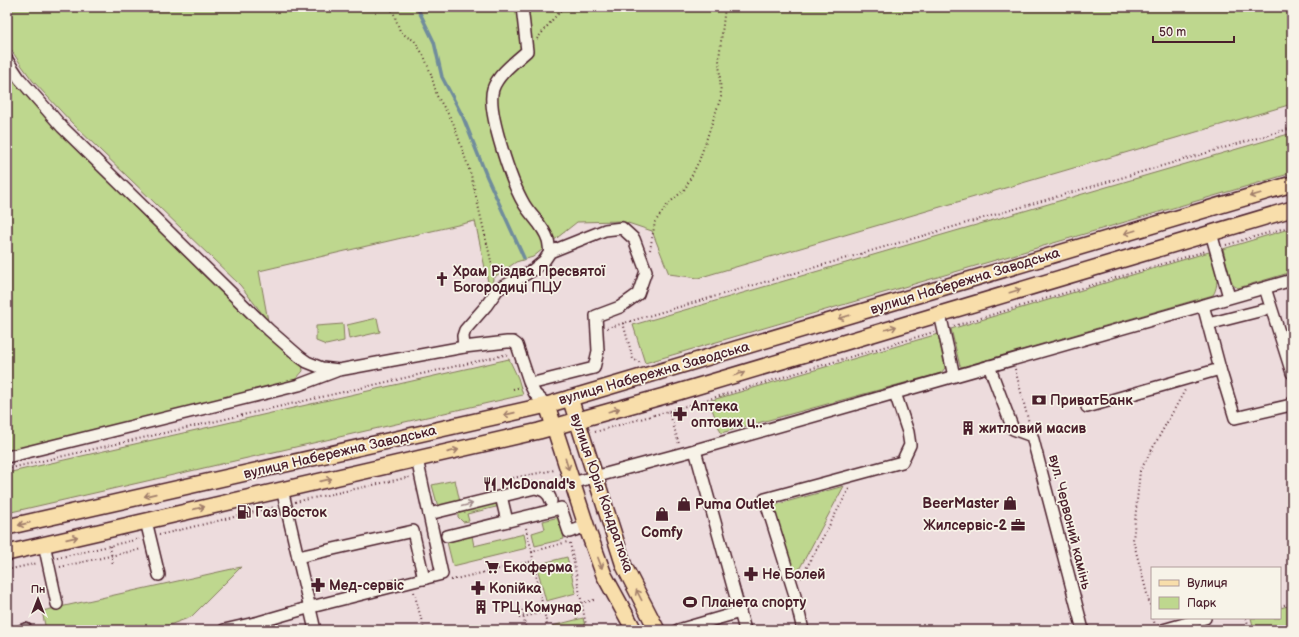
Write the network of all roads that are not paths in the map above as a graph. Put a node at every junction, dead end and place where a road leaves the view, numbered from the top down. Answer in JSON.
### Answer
{"nodes":[{"id":1,"x":522,"y":7,"type":"edge"},
{"id":2,"x":7,"y":60,"type":"edge"},
{"id":3,"x":1292,"y":184,"type":"edge"},
{"id":4,"x":1292,"y":209,"type":"edge"},
{"id":5,"x":1211,"y":233,"type":"junction"},
{"id":6,"x":550,"y":252,"type":"junction"},
{"id":7,"x":1292,"y":280,"type":"edge"},
{"id":8,"x":1265,"y":288,"type":"junction"},
{"id":9,"x":1229,"y":298,"type":"junction"},
{"id":10,"x":1203,"y":305,"type":"junction"},
{"id":11,"x":1263,"y":310,"type":"dead end"},
{"id":12,"x":940,"y":314,"type":"junction"},
{"id":13,"x":1208,"y":324,"type":"junction"},
{"id":14,"x":464,"y":347,"type":"junction"},
{"id":15,"x":989,"y":366,"type":"junction"},
{"id":16,"x":1220,"y":369,"type":"junction"},
{"id":17,"x":339,"y":370,"type":"junction"},
{"id":18,"x":1292,"y":373,"type":"edge"},
{"id":19,"x":954,"y":376,"type":"junction"},
{"id":20,"x":530,"y":384,"type":"junction"},
{"id":21,"x":895,"y":393,"type":"junction"},
{"id":22,"x":570,"y":398,"type":"junction"},
{"id":23,"x":1292,"y":403,"type":"edge"},
{"id":24,"x":547,"y":404,"type":"junction"},
{"id":25,"x":1087,"y":407,"type":"dead end"},
{"id":26,"x":577,"y":421,"type":"junction"},
{"id":27,"x":555,"y":426,"type":"junction"},
{"id":28,"x":695,"y":450,"type":"junction"},
{"id":29,"x":7,"y":457,"type":"edge"},
{"id":30,"x":417,"y":459,"type":"junction"},
{"id":31,"x":595,"y":477,"type":"junction"},
{"id":32,"x":572,"y":483,"type":"junction"},
{"id":33,"x":282,"y":489,"type":"junction"},
{"id":34,"x":501,"y":496,"type":"junction"},
{"id":35,"x":551,"y":501,"type":"dead end"},
{"id":36,"x":429,"y":514,"type":"junction"},
{"id":37,"x":146,"y":521,"type":"junction"},
{"id":38,"x":507,"y":521,"type":"junction"},
{"id":39,"x":587,"y":526,"type":"junction"},
{"id":40,"x":7,"y":528,"type":"edge"},
{"id":41,"x":447,"y":536,"type":"dead end"},
{"id":42,"x":44,"y":544,"type":"junction"},
{"id":43,"x":7,"y":552,"type":"edge"},
{"id":44,"x":298,"y":557,"type":"junction"},
{"id":45,"x":159,"y":575,"type":"dead end"},
{"id":46,"x":424,"y":579,"type":"junction"},
{"id":47,"x":57,"y":604,"type":"dead end"},
{"id":48,"x":311,"y":606,"type":"junction"},
{"id":49,"x":740,"y":612,"type":"junction"},
{"id":50,"x":1202,"y":619,"type":"edge"},
{"id":51,"x":260,"y":626,"type":"edge"},
{"id":52,"x":224,"y":630,"type":"edge"},
{"id":53,"x":315,"y":630,"type":"edge"},
{"id":54,"x":634,"y":630,"type":"edge"},
{"id":55,"x":657,"y":630,"type":"edge"},
{"id":56,"x":678,"y":630,"type":"edge"},
{"id":57,"x":745,"y":630,"type":"edge"},
{"id":58,"x":803,"y":630,"type":"edge"},
{"id":59,"x":1083,"y":630,"type":"edge"},
{"id":60,"x":1163,"y":630,"type":"edge"}],
"edges":[{"from":1,"to":6,"type":"street"},
{"from":2,"to":17,"type":"street"},
{"from":3,"to":22,"type":"main road","name":"вулиця Набережна Заводська","one_way":true},
{"from":4,"to":5,"type":"main road","name":"вулиця Набережна Заводська"},
{"from":5,"to":9,"type":"street"},
{"from":12,"to":5,"type":"main road","name":"вулиця Набережна Заводська","one_way":true},
{"from":6,"to":14,"type":"street"},
{"from":6,"to":20,"type":"street"},
{"from":7,"to":8,"type":"street"},
{"from":8,"to":9,"type":"street"},
{"from":8,"to":18,"type":"street"},
{"from":9,"to":10,"type":"street"},
{"from":10,"to":13,"type":"street"},
{"from":10,"to":15,"type":"street"},
{"from":11,"to":13,"type":"street"},
{"from":12,"to":19,"type":"street"},
{"from":26,"to":12,"type":"main road","name":"вулиця Набережна Заводська","one_way":true},
{"from":13,"to":16,"type":"street"},
{"from":14,"to":17,"type":"street"},
{"from":14,"to":20,"type":"street"},
{"from":15,"to":19,"type":"street"},
{"from":15,"to":59,"type":"street","name":"вул. Червоний камінь"},
{"from":16,"to":23,"type":"street"},
{"from":16,"to":25,"type":"street"},
{"from":17,"to":29,"type":"street"},
{"from":19,"to":21,"type":"street"},
{"from":20,"to":24,"type":"street"},
{"from":21,"to":28,"type":"street"},
{"from":21,"to":58,"type":"street"},
{"from":22,"to":24,"type":"main road","name":"вулиця Набережна Заводська"},
{"from":22,"to":26,"type":"main road","name":"вулиця Юрія Кондратюка"},
{"from":24,"to":27,"type":"main road","name":"вулиця Юрія Кондратюка"},
{"from":24,"to":40,"type":"main road","name":"вулиця Набережна Заводська","one_way":true},
{"from":26,"to":27,"type":"main road","name":"вулиця Набережна Заводська"},
{"from":26,"to":31,"type":"main road","name":"вулиця Юрія Кондратюка"},
{"from":30,"to":27,"type":"main road","name":"вулиця Набережна Заводська","one_way":true},
{"from":27,"to":32,"type":"main road","name":"вулиця Юрія Кондратюка","one_way":true},
{"from":28,"to":31,"type":"street"},
{"from":28,"to":49,"type":"street"},
{"from":33,"to":30,"type":"main road","name":"вулиця Набережна Заводська","one_way":true},
{"from":30,"to":36,"type":"street"},
{"from":31,"to":32,"type":"street"},
{"from":55,"to":31,"type":"main road","name":"вулиця Юрія Кондратюка","one_way":true},
{"from":32,"to":39,"type":"main road","name":"вулиця Юрія Кондратюка"},
{"from":37,"to":33,"type":"main road","name":"вулиця Набережна Заводська","one_way":true},
{"from":33,"to":44,"type":"street"},
{"from":34,"to":35,"type":"street"},
{"from":36,"to":34,"type":"street","one_way":true},
{"from":34,"to":38,"type":"street"},
{"from":36,"to":46,"type":"street"},
{"from":42,"to":37,"type":"main road","name":"вулиця Набережна Заводська","one_way":true},
{"from":37,"to":45,"type":"street"},
{"from":38,"to":39,"type":"street"},
{"from":38,"to":41,"type":"street"},
{"from":39,"to":54,"type":"main road","name":"вулиця Юрія Кондратюка","one_way":true},
{"from":42,"to":43,"type":"main road","name":"вулиця Набережна Заводська"},
{"from":42,"to":47,"type":"street"},
{"from":44,"to":46,"type":"street"},
{"from":44,"to":48,"type":"street"},
{"from":46,"to":48,"type":"street"},
{"from":48,"to":51,"type":"street"},
{"from":48,"to":53,"type":"street"},
{"from":49,"to":56,"type":"street"},
{"from":49,"to":57,"type":"street"},
{"from":50,"to":60,"type":"street"},
{"from":51,"to":52,"type":"street"}]}
